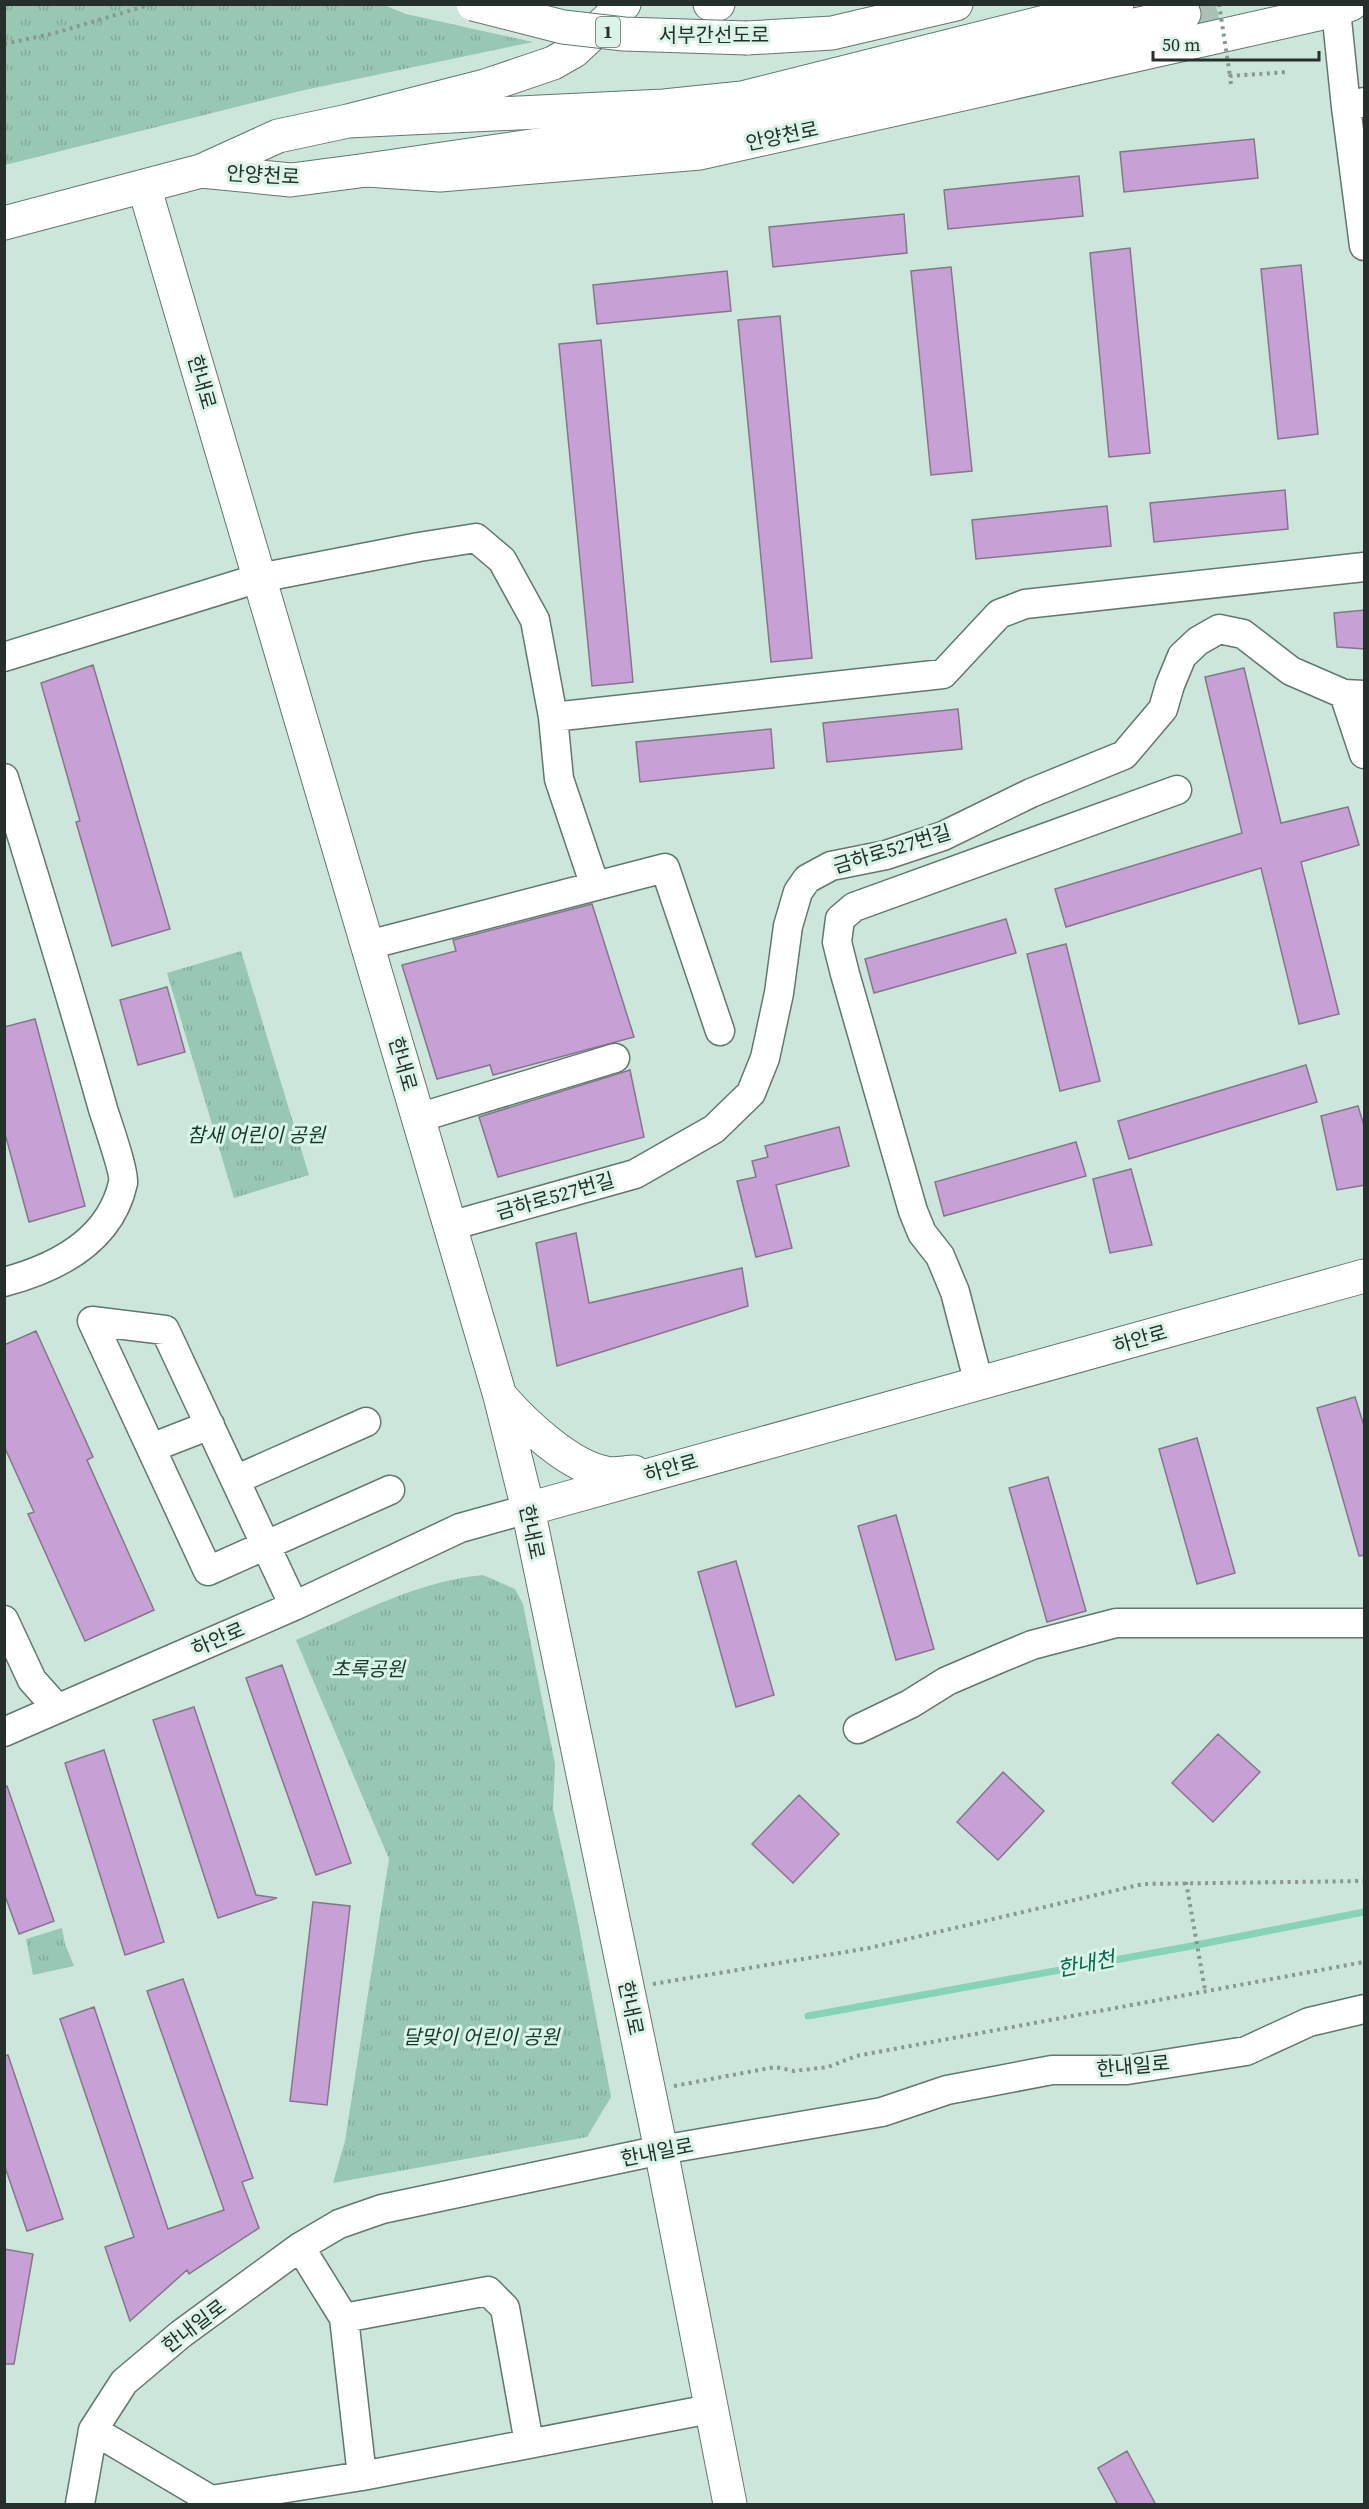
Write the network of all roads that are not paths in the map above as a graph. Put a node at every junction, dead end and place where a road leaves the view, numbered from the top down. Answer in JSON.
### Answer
{"nodes":[{"id":1,"x":473,"y":4,"type":"edge"},
{"id":2,"x":624,"y":4,"type":"edge"},
{"id":3,"x":710,"y":4,"type":"edge"},
{"id":4,"x":718,"y":4,"type":"edge"},
{"id":5,"x":956,"y":4,"type":"edge"},
{"id":6,"x":1117,"y":4,"type":"edge"},
{"id":7,"x":1341,"y":6,"type":"edge"},
{"id":8,"x":1184,"y":14,"type":"tunnel mouth"},
{"id":9,"x":1355,"y":105,"type":"edge"},
{"id":10,"x":348,"y":122,"type":"junction"},
{"id":11,"x":367,"y":170,"type":"junction"},
{"id":12,"x":201,"y":171,"type":"junction"},
{"id":13,"x":144,"y":186,"type":"junction"},
{"id":14,"x":4,"y":223,"type":"edge"},
{"id":15,"x":1364,"y":234,"type":"edge"},
{"id":16,"x":1365,"y":567,"type":"edge"},
{"id":17,"x":259,"y":578,"type":"junction"},
{"id":18,"x":4,"y":657,"type":"edge"},
{"id":19,"x":1354,"y":695,"type":"edge"},
{"id":20,"x":553,"y":717,"type":"junction"},
{"id":21,"x":1365,"y":754,"type":"edge"},
{"id":22,"x":4,"y":778,"type":"edge"},
{"id":23,"x":1177,"y":790,"type":"dead end"},
{"id":24,"x":595,"y":886,"type":"junction"},
{"id":25,"x":368,"y":945,"type":"junction"},
{"id":26,"x":720,"y":1031,"type":"dead end"},
{"id":27,"x":615,"y":1058,"type":"dead end"},
{"id":28,"x":418,"y":1118,"type":"junction"},
{"id":29,"x":450,"y":1226,"type":"junction"},
{"id":30,"x":1365,"y":1276,"type":"edge"},
{"id":31,"x":4,"y":1282,"type":"edge"},
{"id":32,"x":979,"y":1384,"type":"junction"},
{"id":33,"x":500,"y":1396,"type":"junction"},
{"id":34,"x":366,"y":1422,"type":"dead end"},
{"id":35,"x":210,"y":1425,"type":"junction"},
{"id":36,"x":151,"y":1448,"type":"junction"},
{"id":37,"x":663,"y":1470,"type":"junction"},
{"id":38,"x":235,"y":1480,"type":"junction"},
{"id":39,"x":390,"y":1490,"type":"dead end"},
{"id":40,"x":528,"y":1509,"type":"junction"},
{"id":41,"x":265,"y":1546,"type":"junction"},
{"id":42,"x":294,"y":1606,"type":"junction"},
{"id":43,"x":4,"y":1620,"type":"edge"},
{"id":44,"x":1365,"y":1623,"type":"edge"},
{"id":45,"x":14,"y":1664,"type":"edge"},
{"id":46,"x":57,"y":1708,"type":"junction"},
{"id":47,"x":858,"y":1729,"type":"dead end"},
{"id":48,"x":4,"y":1732,"type":"edge"},
{"id":49,"x":1365,"y":2009,"type":"edge"},
{"id":50,"x":661,"y":2150,"type":"junction"},
{"id":51,"x":300,"y":2247,"type":"junction"},
{"id":52,"x":344,"y":2318,"type":"junction"},
{"id":53,"x":710,"y":2409,"type":"junction"},
{"id":54,"x":93,"y":2430,"type":"junction"},
{"id":55,"x":529,"y":2443,"type":"junction"},
{"id":56,"x":362,"y":2476,"type":"junction"},
{"id":57,"x":212,"y":2502,"type":"edge"},
{"id":58,"x":80,"y":2505,"type":"edge"},
{"id":59,"x":730,"y":2505,"type":"edge"}],
"edges":[{"from":1,"to":5,"type":"main road","name":"서부간선도로","number":"1","bridge":true},
{"from":2,"to":10,"type":"main road","name":"안양천로"},
{"from":3,"to":4,"type":"main road","name":"서부간선도로"},
{"from":6,"to":10,"type":"main road"},
{"from":7,"to":9,"type":"street"},
{"from":7,"to":11,"type":"main road","name":"안양천로"},
{"from":8,"to":11,"type":"main road"},
{"from":9,"to":15,"type":"street"},
{"from":10,"to":12,"type":"main road","name":"안양천로"},
{"from":11,"to":12,"type":"main road","name":"안양천로"},
{"from":12,"to":13,"type":"main road","name":"안양천로"},
{"from":13,"to":14,"type":"main road","name":"안양천로"},
{"from":13,"to":17,"type":"main road","name":"한내로"},
{"from":16,"to":20,"type":"street"},
{"from":17,"to":18,"type":"street"},
{"from":17,"to":20,"type":"street"},
{"from":17,"to":25,"type":"main road","name":"한내로"},
{"from":19,"to":21,"type":"street"},
{"from":19,"to":29,"type":"street","name":"금하로527번길"},
{"from":20,"to":24,"type":"street"},
{"from":22,"to":31,"type":"street"},
{"from":23,"to":32,"type":"street"},
{"from":24,"to":25,"type":"street"},
{"from":24,"to":26,"type":"street"},
{"from":25,"to":28,"type":"main road","name":"한내로"},
{"from":27,"to":28,"type":"street"},
{"from":28,"to":29,"type":"main road","name":"한내로"},
{"from":29,"to":33,"type":"main road","name":"한내로"},
{"from":30,"to":32,"type":"main road","name":"하안로"},
{"from":32,"to":37,"type":"main road","name":"하안로"},
{"from":33,"to":37,"type":"main road"},
{"from":33,"to":40,"type":"main road","name":"한내로"},
{"from":34,"to":38,"type":"street"},
{"from":35,"to":36,"type":"street"},
{"from":35,"to":36,"type":"street"},
{"from":35,"to":38,"type":"street"},
{"from":36,"to":41,"type":"street"},
{"from":37,"to":40,"type":"main road","name":"하안로"},
{"from":38,"to":41,"type":"street"},
{"from":39,"to":41,"type":"street"},
{"from":40,"to":42,"type":"street","name":"하안로"},
{"from":40,"to":50,"type":"main road","name":"한내로"},
{"from":41,"to":42,"type":"street"},
{"from":42,"to":46,"type":"street","name":"하안로"},
{"from":43,"to":45,"type":"street"},
{"from":44,"to":47,"type":"street"},
{"from":45,"to":46,"type":"street"},
{"from":46,"to":48,"type":"street","name":"하안로"},
{"from":49,"to":50,"type":"street","name":"한내일로"},
{"from":50,"to":51,"type":"street","name":"한내일로"},
{"from":50,"to":53,"type":"main road","name":"한내로"},
{"from":51,"to":52,"type":"street"},
{"from":51,"to":54,"type":"street","name":"한내일로"},
{"from":52,"to":55,"type":"street"},
{"from":52,"to":56,"type":"street"},
{"from":53,"to":55,"type":"street"},
{"from":53,"to":59,"type":"main road","name":"한내로"},
{"from":54,"to":57,"type":"street"},
{"from":54,"to":58,"type":"street","name":"한내일로"},
{"from":55,"to":56,"type":"street"},
{"from":56,"to":57,"type":"street"}]}
